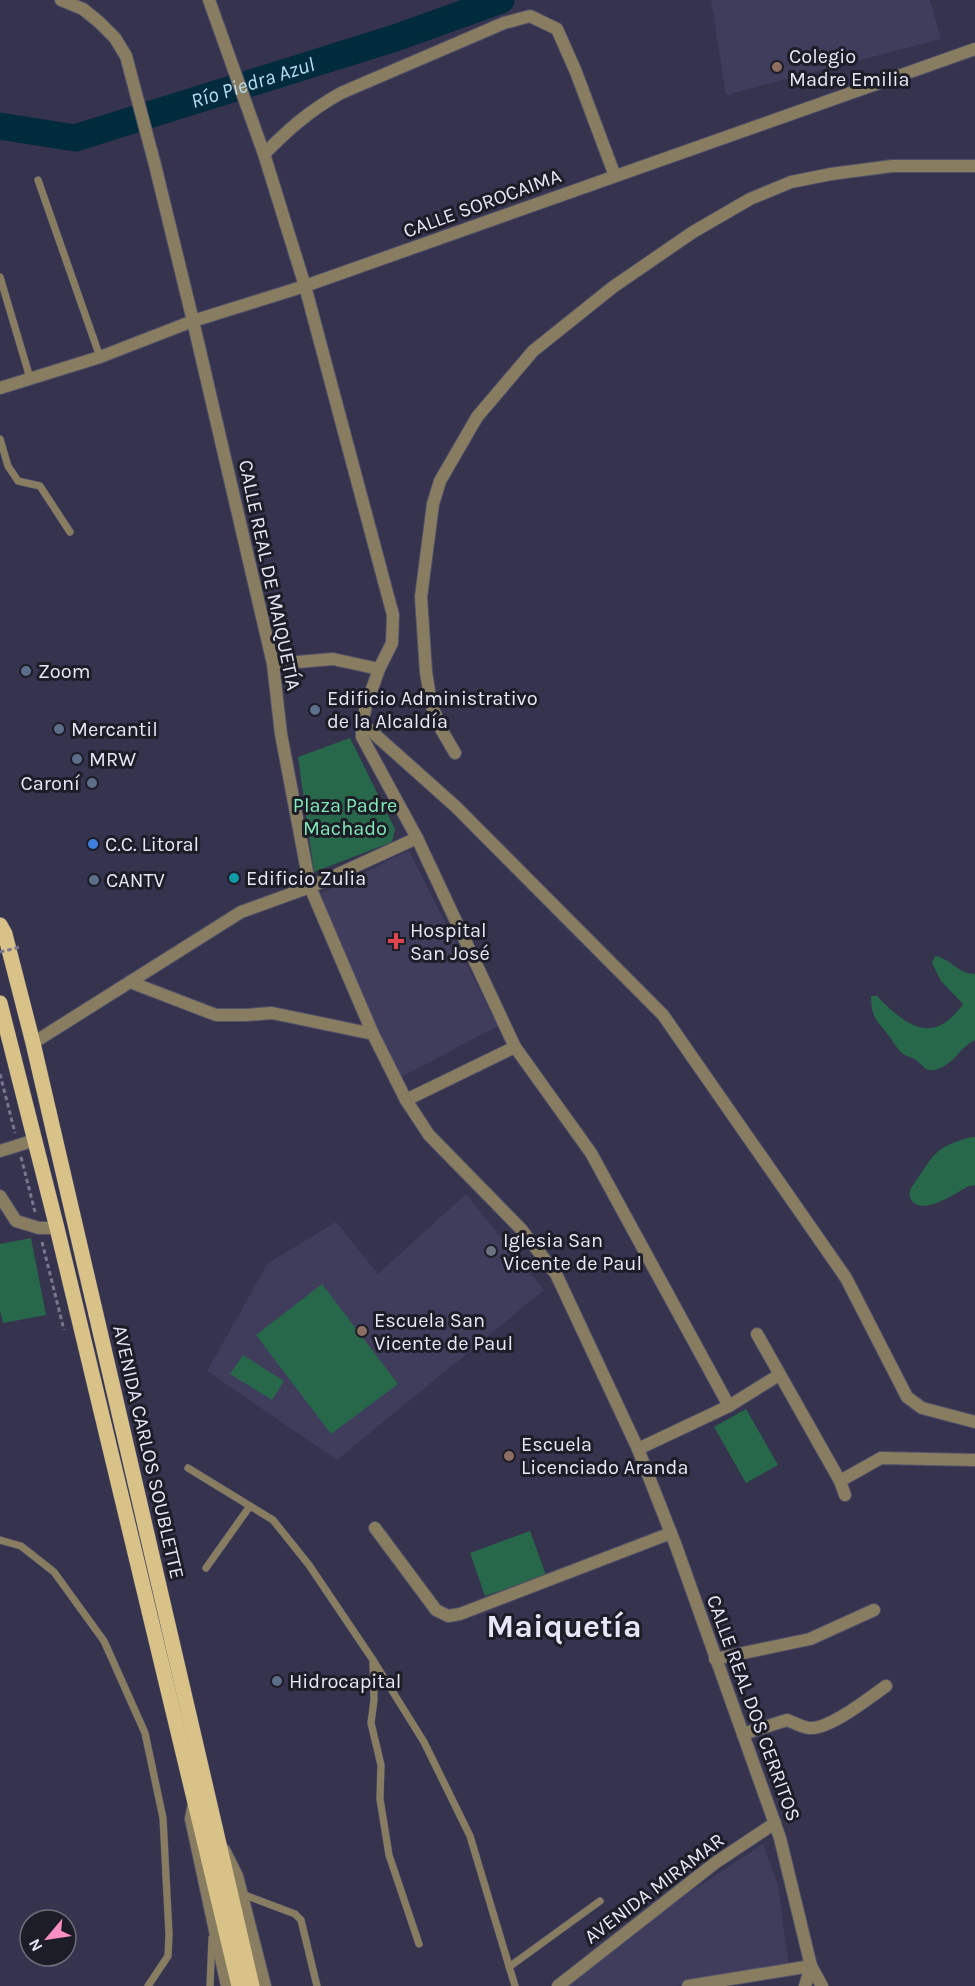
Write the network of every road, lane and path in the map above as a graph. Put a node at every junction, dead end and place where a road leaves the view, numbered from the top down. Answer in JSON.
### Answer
{"nodes":[{"id":1,"x":61,"y":0,"type":"edge"},
{"id":2,"x":209,"y":0,"type":"edge"},
{"id":3,"x":975,"y":49,"type":"edge"},
{"id":4,"x":264,"y":154,"type":"junction"},
{"id":5,"x":975,"y":166,"type":"edge"},
{"id":6,"x":615,"y":176,"type":"junction"},
{"id":7,"x":38,"y":180,"type":"dead end"},
{"id":8,"x":0,"y":277,"type":"edge"},
{"id":9,"x":305,"y":286,"type":"junction"},
{"id":10,"x":194,"y":321,"type":"junction"},
{"id":11,"x":100,"y":357,"type":"junction"},
{"id":12,"x":30,"y":378,"type":"junction"},
{"id":13,"x":0,"y":388,"type":"edge"},
{"id":14,"x":0,"y":439,"type":"edge"},
{"id":15,"x":69,"y":532,"type":"dead end"},
{"id":16,"x":273,"y":664,"type":"junction"},
{"id":17,"x":378,"y":669,"type":"junction"},
{"id":18,"x":362,"y":723,"type":"junction"},
{"id":19,"x":455,"y":753,"type":"dead end"},
{"id":20,"x":417,"y":838,"type":"junction"},
{"id":21,"x":310,"y":887,"type":"junction"},
{"id":22,"x":0,"y":925,"type":"edge"},
{"id":23,"x":20,"y":947,"type":"dead end"},
{"id":24,"x":0,"y":952,"type":"edge"},
{"id":25,"x":130,"y":982,"type":"junction"},
{"id":26,"x":0,"y":1004,"type":"edge"},
{"id":27,"x":373,"y":1035,"type":"junction"},
{"id":28,"x":33,"y":1043,"type":"junction"},
{"id":29,"x":515,"y":1047,"type":"junction"},
{"id":30,"x":0,"y":1074,"type":"edge"},
{"id":31,"x":406,"y":1100,"type":"junction"},
{"id":32,"x":35,"y":1140,"type":"junction"},
{"id":33,"x":18,"y":1146,"type":"junction"},
{"id":34,"x":0,"y":1151,"type":"edge"},
{"id":35,"x":0,"y":1196,"type":"edge"},
{"id":36,"x":39,"y":1228,"type":"junction"},
{"id":37,"x":57,"y":1228,"type":"junction"},
{"id":38,"x":64,"y":1330,"type":"dead end"},
{"id":39,"x":757,"y":1334,"type":"dead end"},
{"id":40,"x":778,"y":1375,"type":"junction"},
{"id":41,"x":729,"y":1406,"type":"junction"},
{"id":42,"x":975,"y":1422,"type":"edge"},
{"id":43,"x":638,"y":1449,"type":"junction"},
{"id":44,"x":975,"y":1460,"type":"edge"},
{"id":45,"x":188,"y":1468,"type":"dead end"},
{"id":46,"x":840,"y":1481,"type":"junction"},
{"id":47,"x":845,"y":1495,"type":"dead end"},
{"id":48,"x":250,"y":1506,"type":"junction"},
{"id":49,"x":375,"y":1528,"type":"dead end"},
{"id":50,"x":671,"y":1533,"type":"junction"},
{"id":51,"x":0,"y":1540,"type":"edge"},
{"id":52,"x":207,"y":1568,"type":"dead end"},
{"id":53,"x":874,"y":1610,"type":"dead end"},
{"id":54,"x":715,"y":1659,"type":"junction"},
{"id":55,"x":373,"y":1660,"type":"junction"},
{"id":56,"x":886,"y":1686,"type":"dead end"},
{"id":57,"x":743,"y":1734,"type":"junction"},
{"id":58,"x":194,"y":1802,"type":"junction"},
{"id":59,"x":775,"y":1823,"type":"junction"},
{"id":60,"x":216,"y":1833,"type":"junction"},
{"id":61,"x":242,"y":1894,"type":"junction"},
{"id":62,"x":600,"y":1901,"type":"dead end"},
{"id":63,"x":213,"y":1919,"type":"junction"},
{"id":64,"x":419,"y":1944,"type":"dead end"},
{"id":65,"x":509,"y":1966,"type":"junction"},
{"id":66,"x":811,"y":1966,"type":"junction"},
{"id":67,"x":148,"y":1986,"type":"edge"},
{"id":68,"x":210,"y":1986,"type":"edge"},
{"id":69,"x":228,"y":1986,"type":"edge"},
{"id":70,"x":239,"y":1986,"type":"edge"},
{"id":71,"x":252,"y":1986,"type":"edge"},
{"id":72,"x":265,"y":1986,"type":"edge"},
{"id":73,"x":317,"y":1986,"type":"edge"},
{"id":74,"x":515,"y":1986,"type":"edge"},
{"id":75,"x":558,"y":1986,"type":"edge"},
{"id":76,"x":688,"y":1986,"type":"edge"},
{"id":77,"x":805,"y":1986,"type":"edge"},
{"id":78,"x":822,"y":1986,"type":"edge"}],
"edges":[{"from":1,"to":10,"type":"street","name":"CALLE REAL DE MAIQUETÍA"},
{"from":2,"to":4,"type":"street"},
{"from":3,"to":6,"type":"street","name":"CALLE SOROCAIMA"},
{"from":4,"to":6,"type":"street"},
{"from":4,"to":9,"type":"street"},
{"from":5,"to":19,"type":"street"},
{"from":6,"to":9,"type":"street","name":"CALLE SOROCAIMA"},
{"from":7,"to":11,"type":"lane"},
{"from":8,"to":12,"type":"lane"},
{"from":9,"to":10,"type":"street","name":"CALLE SOROCAIMA"},
{"from":9,"to":17,"type":"street"},
{"from":10,"to":11,"type":"street","name":"CALLE SOROCAIMA"},
{"from":10,"to":16,"type":"street","name":"CALLE REAL DE MAIQUETÍA"},
{"from":11,"to":12,"type":"street","name":"CALLE SOROCAIMA"},
{"from":12,"to":13,"type":"street","name":"CALLE SOROCAIMA"},
{"from":14,"to":15,"type":"lane"},
{"from":16,"to":17,"type":"street"},
{"from":16,"to":21,"type":"street","name":"CALLE REAL DE MAIQUETÍA"},
{"from":17,"to":18,"type":"street"},
{"from":18,"to":20,"type":"street"},
{"from":18,"to":42,"type":"street"},
{"from":20,"to":21,"type":"street"},
{"from":20,"to":29,"type":"street"},
{"from":21,"to":25,"type":"street"},
{"from":21,"to":27,"type":"street","name":"CALLE REAL DE MAIQUETÍA"},
{"from":22,"to":28,"type":"main road","name":"AVENIDA CARLOS SOUBLETTE"},
{"from":23,"to":24,"type":"path","bridge":true},
{"from":25,"to":27,"type":"street"},
{"from":25,"to":28,"type":"street"},
{"from":26,"to":32,"type":"main road","name":"AVENIDA CARLOS SOUBLETTE"},
{"from":27,"to":31,"type":"street","name":"CALLE REAL DE MAIQUETÍA"},
{"from":28,"to":60,"type":"main road","name":"AVENIDA CARLOS SOUBLETTE"},
{"from":29,"to":31,"type":"street"},
{"from":29,"to":41,"type":"street"},
{"from":30,"to":33,"type":"path"},
{"from":31,"to":43,"type":"street","name":"CALLE REAL DE MAIQUETÍA"},
{"from":32,"to":33,"type":"street"},
{"from":32,"to":37,"type":"main road","name":"AVENIDA CARLOS SOUBLETTE"},
{"from":33,"to":34,"type":"street"},
{"from":33,"to":36,"type":"path"},
{"from":35,"to":36,"type":"street"},
{"from":36,"to":37,"type":"street"},
{"from":36,"to":38,"type":"path"},
{"from":37,"to":58,"type":"main road","name":"AVENIDA CARLOS SOUBLETTE"},
{"from":39,"to":40,"type":"street"},
{"from":40,"to":41,"type":"street"},
{"from":40,"to":46,"type":"street"},
{"from":41,"to":43,"type":"street"},
{"from":43,"to":50,"type":"street","name":"CALLE REAL DOS CERRITOS"},
{"from":44,"to":46,"type":"street"},
{"from":45,"to":48,"type":"lane"},
{"from":46,"to":47,"type":"street"},
{"from":48,"to":52,"type":"lane"},
{"from":48,"to":55,"type":"lane"},
{"from":49,"to":50,"type":"street"},
{"from":50,"to":54,"type":"street","name":"CALLE REAL DOS CERRITOS"},
{"from":51,"to":67,"type":"lane"},
{"from":53,"to":54,"type":"street"},
{"from":54,"to":57,"type":"street","name":"CALLE REAL DOS CERRITOS"},
{"from":55,"to":64,"type":"lane"},
{"from":55,"to":65,"type":"lane"},
{"from":56,"to":57,"type":"street"},
{"from":57,"to":59,"type":"street","name":"CALLE REAL DOS CERRITOS"},
{"from":58,"to":63,"type":"street","name":"AVENIDA CARLOS SOUBLETTE"},
{"from":58,"to":70,"type":"main road"},
{"from":59,"to":66,"type":"street","name":"CALLE REAL DOS CERRITOS"},
{"from":59,"to":75,"type":"street","name":"AVENIDA MIRAMAR"},
{"from":60,"to":61,"type":"street","name":"AVENIDA CARLOS SOUBLETTE"},
{"from":60,"to":71,"type":"main road"},
{"from":61,"to":72,"type":"street","name":"AVENIDA CARLOS SOUBLETTE"},
{"from":61,"to":73,"type":"lane"},
{"from":62,"to":65,"type":"lane"},
{"from":63,"to":68,"type":"lane"},
{"from":63,"to":69,"type":"street","name":"AVENIDA CARLOS SOUBLETTE"},
{"from":65,"to":74,"type":"lane"},
{"from":66,"to":76,"type":"street"},
{"from":66,"to":77,"type":"street"},
{"from":66,"to":78,"type":"street","name":"CALLE REAL DOS CERRITOS"}]}
